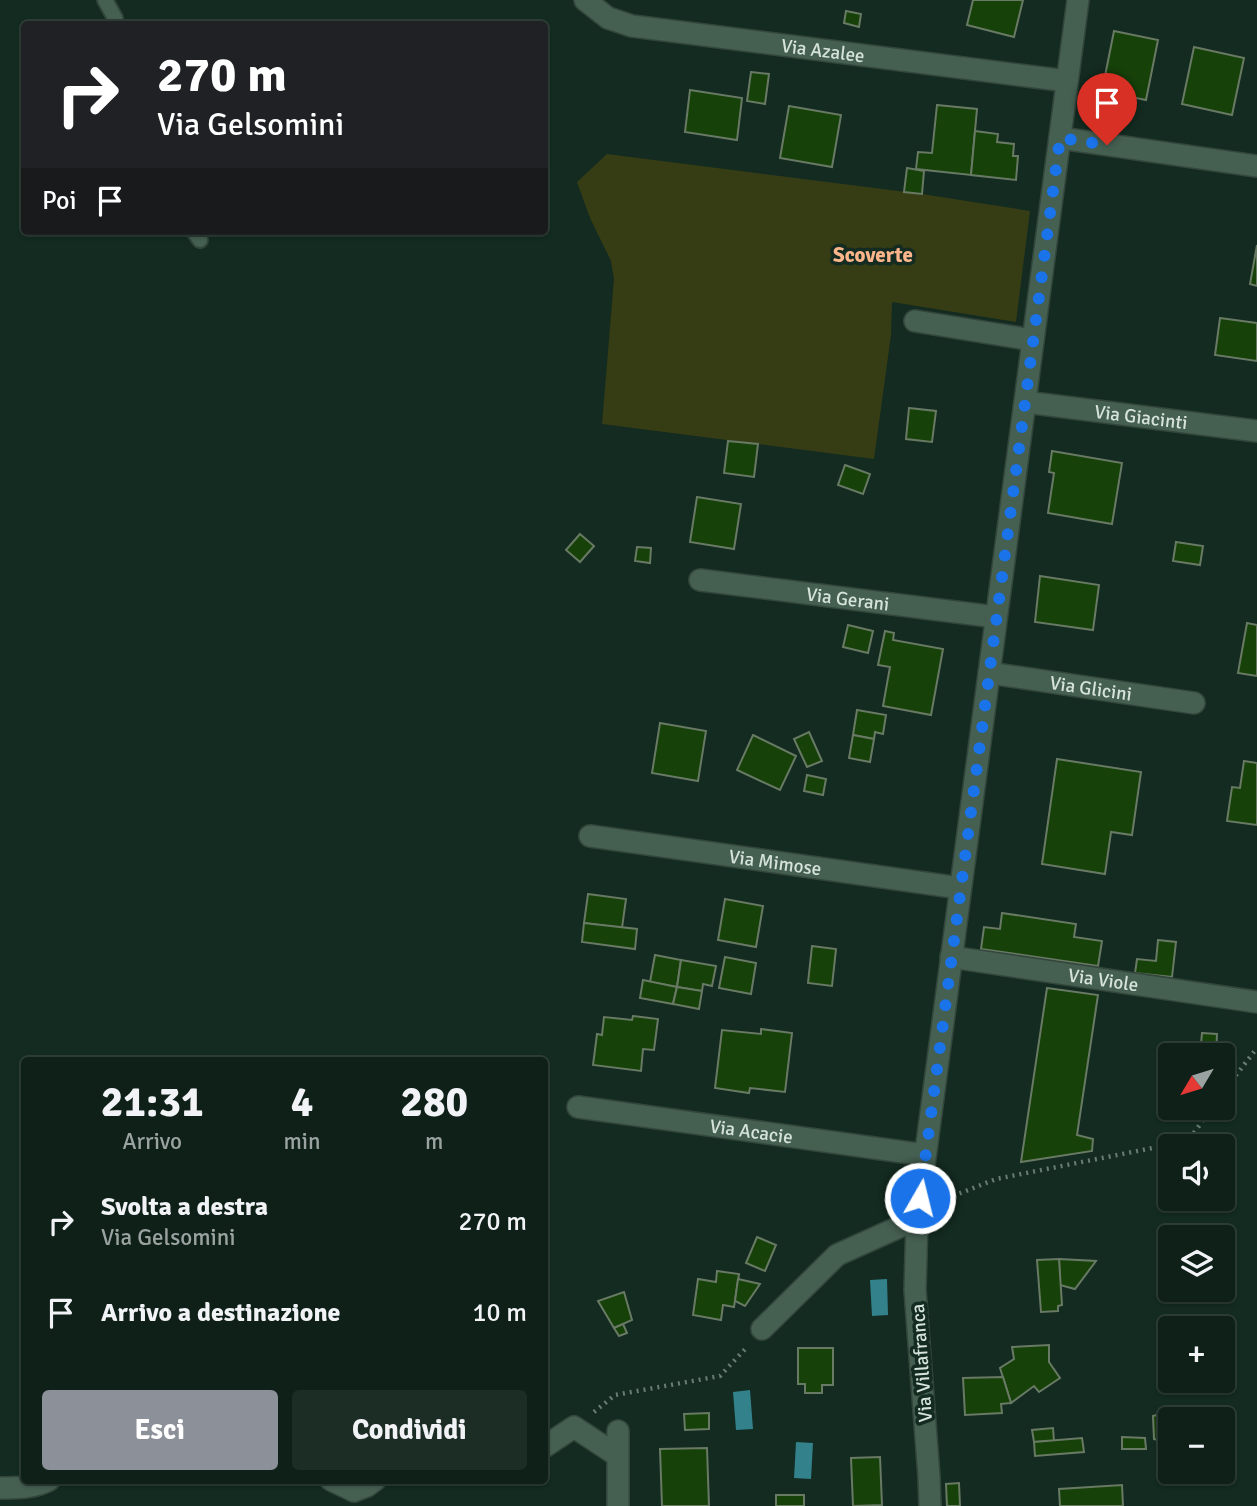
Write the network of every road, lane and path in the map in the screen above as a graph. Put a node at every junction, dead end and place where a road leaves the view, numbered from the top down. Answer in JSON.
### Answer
{"nodes":[{"id":1,"x":105,"y":0,"type":"edge"},
{"id":2,"x":585,"y":0,"type":"edge"},
{"id":3,"x":1078,"y":0,"type":"edge"},
{"id":4,"x":115,"y":21,"type":"edge"},
{"id":5,"x":1067,"y":81,"type":"junction"},
{"id":6,"x":1060,"y":138,"type":"junction"},
{"id":7,"x":1257,"y":166,"type":"edge"},
{"id":8,"x":915,"y":321,"type":"dead end"},
{"id":9,"x":1033,"y":340,"type":"junction"},
{"id":10,"x":1025,"y":402,"type":"junction"},
{"id":11,"x":1257,"y":431,"type":"edge"},
{"id":12,"x":700,"y":580,"type":"dead end"},
{"id":13,"x":996,"y":617,"type":"junction"},
{"id":14,"x":989,"y":673,"type":"junction"},
{"id":15,"x":1194,"y":703,"type":"dead end"},
{"id":16,"x":590,"y":836,"type":"dead end"},
{"id":17,"x":960,"y":888,"type":"junction"},
{"id":18,"x":951,"y":957,"type":"junction"},
{"id":19,"x":1257,"y":1002,"type":"edge"},
{"id":20,"x":1257,"y":1048,"type":"edge"},
{"id":21,"x":1236,"y":1076,"type":"edge"},
{"id":22,"x":578,"y":1107,"type":"dead end"},
{"id":23,"x":1203,"y":1120,"type":"edge"},
{"id":24,"x":925,"y":1155,"type":"junction"},
{"id":25,"x":917,"y":1219,"type":"junction"},
{"id":26,"x":762,"y":1329,"type":"joint"},
{"id":27,"x":573,"y":1427,"type":"junction"},
{"id":28,"x":618,"y":1431,"type":"dead end"},
{"id":29,"x":548,"y":1444,"type":"edge"},
{"id":30,"x":618,"y":1455,"type":"junction"},
{"id":31,"x":43,"y":1484,"type":"edge"},
{"id":32,"x":340,"y":1484,"type":"edge"},
{"id":33,"x":369,"y":1484,"type":"edge"},
{"id":34,"x":0,"y":1488,"type":"edge"},
{"id":35,"x":618,"y":1506,"type":"edge"},
{"id":36,"x":930,"y":1506,"type":"edge"}],
"edges":[{"from":1,"to":4,"type":"lane"},
{"from":2,"to":5,"type":"street","name":"Via Azalee"},
{"from":3,"to":5,"type":"street","name":"Via Villafranca"},
{"from":5,"to":6,"type":"street","name":"Via Villafranca"},
{"from":6,"to":7,"type":"street"},
{"from":6,"to":9,"type":"street","name":"Via Villafranca"},
{"from":8,"to":9,"type":"street"},
{"from":9,"to":10,"type":"street","name":"Via Villafranca"},
{"from":10,"to":11,"type":"street","name":"Via Giacinti"},
{"from":10,"to":13,"type":"street","name":"Via Villafranca"},
{"from":12,"to":13,"type":"street","name":"Via Gerani"},
{"from":13,"to":14,"type":"street","name":"Via Villafranca"},
{"from":14,"to":15,"type":"street","name":"Via Glicini"},
{"from":14,"to":17,"type":"street","name":"Via Villafranca"},
{"from":16,"to":17,"type":"street","name":"Via Mimose"},
{"from":17,"to":18,"type":"street","name":"Via Villafranca"},
{"from":18,"to":19,"type":"street","name":"Via Viole"},
{"from":18,"to":24,"type":"street","name":"Via Villafranca"},
{"from":20,"to":21,"type":"path"},
{"from":22,"to":24,"type":"street","name":"Via Acacie"},
{"from":23,"to":25,"type":"path"},
{"from":24,"to":25,"type":"street","name":"Via Villafranca"},
{"from":25,"to":26,"type":"street"},
{"from":25,"to":36,"type":"street","name":"Via Villafranca"},
{"from":26,"to":27,"type":"path"},
{"from":27,"to":29,"type":"street"},
{"from":27,"to":30,"type":"street"},
{"from":28,"to":30,"type":"street"},
{"from":30,"to":35,"type":"street"},
{"from":31,"to":34,"type":"street"},
{"from":32,"to":33,"type":"street"}]}
